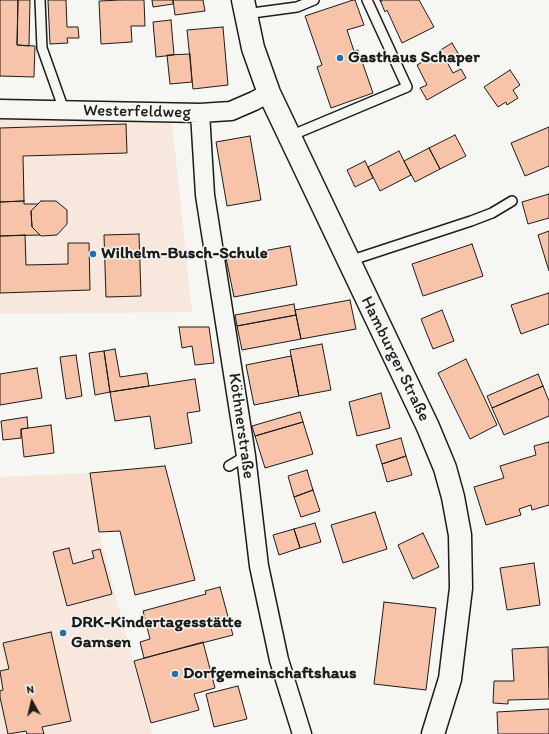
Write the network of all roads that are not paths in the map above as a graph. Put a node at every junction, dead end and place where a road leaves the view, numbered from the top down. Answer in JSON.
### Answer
{"nodes":[{"id":1,"x":40,"y":0,"type":"edge"},
{"id":2,"x":314,"y":0,"type":"edge"},
{"id":3,"x":367,"y":0,"type":"edge"},
{"id":4,"x":244,"y":7,"type":"edge"},
{"id":5,"x":270,"y":93,"type":"junction"},
{"id":6,"x":0,"y":109,"type":"edge"},
{"id":7,"x":64,"y":110,"type":"junction"},
{"id":8,"x":200,"y":113,"type":"junction"},
{"id":9,"x":290,"y":136,"type":"junction"},
{"id":10,"x":512,"y":201,"type":"dead end"},
{"id":11,"x":348,"y":261,"type":"junction"},
{"id":12,"x":246,"y":456,"type":"junction"},
{"id":13,"x":229,"y":466,"type":"dead end"},
{"id":14,"x":302,"y":734,"type":"edge"},
{"id":15,"x":433,"y":734,"type":"edge"}],
"edges":[{"from":1,"to":7,"type":"lane"},
{"from":2,"to":4,"type":"lane"},
{"from":3,"to":9,"type":"lane"},
{"from":4,"to":5,"type":"street","name":"Hamburger Straße"},
{"from":5,"to":8,"type":"street","name":"Westerfeldweg"},
{"from":5,"to":9,"type":"street","name":"Hamburger Straße"},
{"from":6,"to":7,"type":"street","name":"Westerfeldweg"},
{"from":7,"to":8,"type":"street","name":"Westerfeldweg"},
{"from":8,"to":12,"type":"street","name":"Köthnerstraße"},
{"from":9,"to":11,"type":"street","name":"Hamburger Straße"},
{"from":10,"to":11,"type":"lane"},
{"from":11,"to":15,"type":"street","name":"Hamburger Straße"},
{"from":12,"to":13,"type":"lane"},
{"from":12,"to":14,"type":"street","name":"Köthnerstraße"}]}
